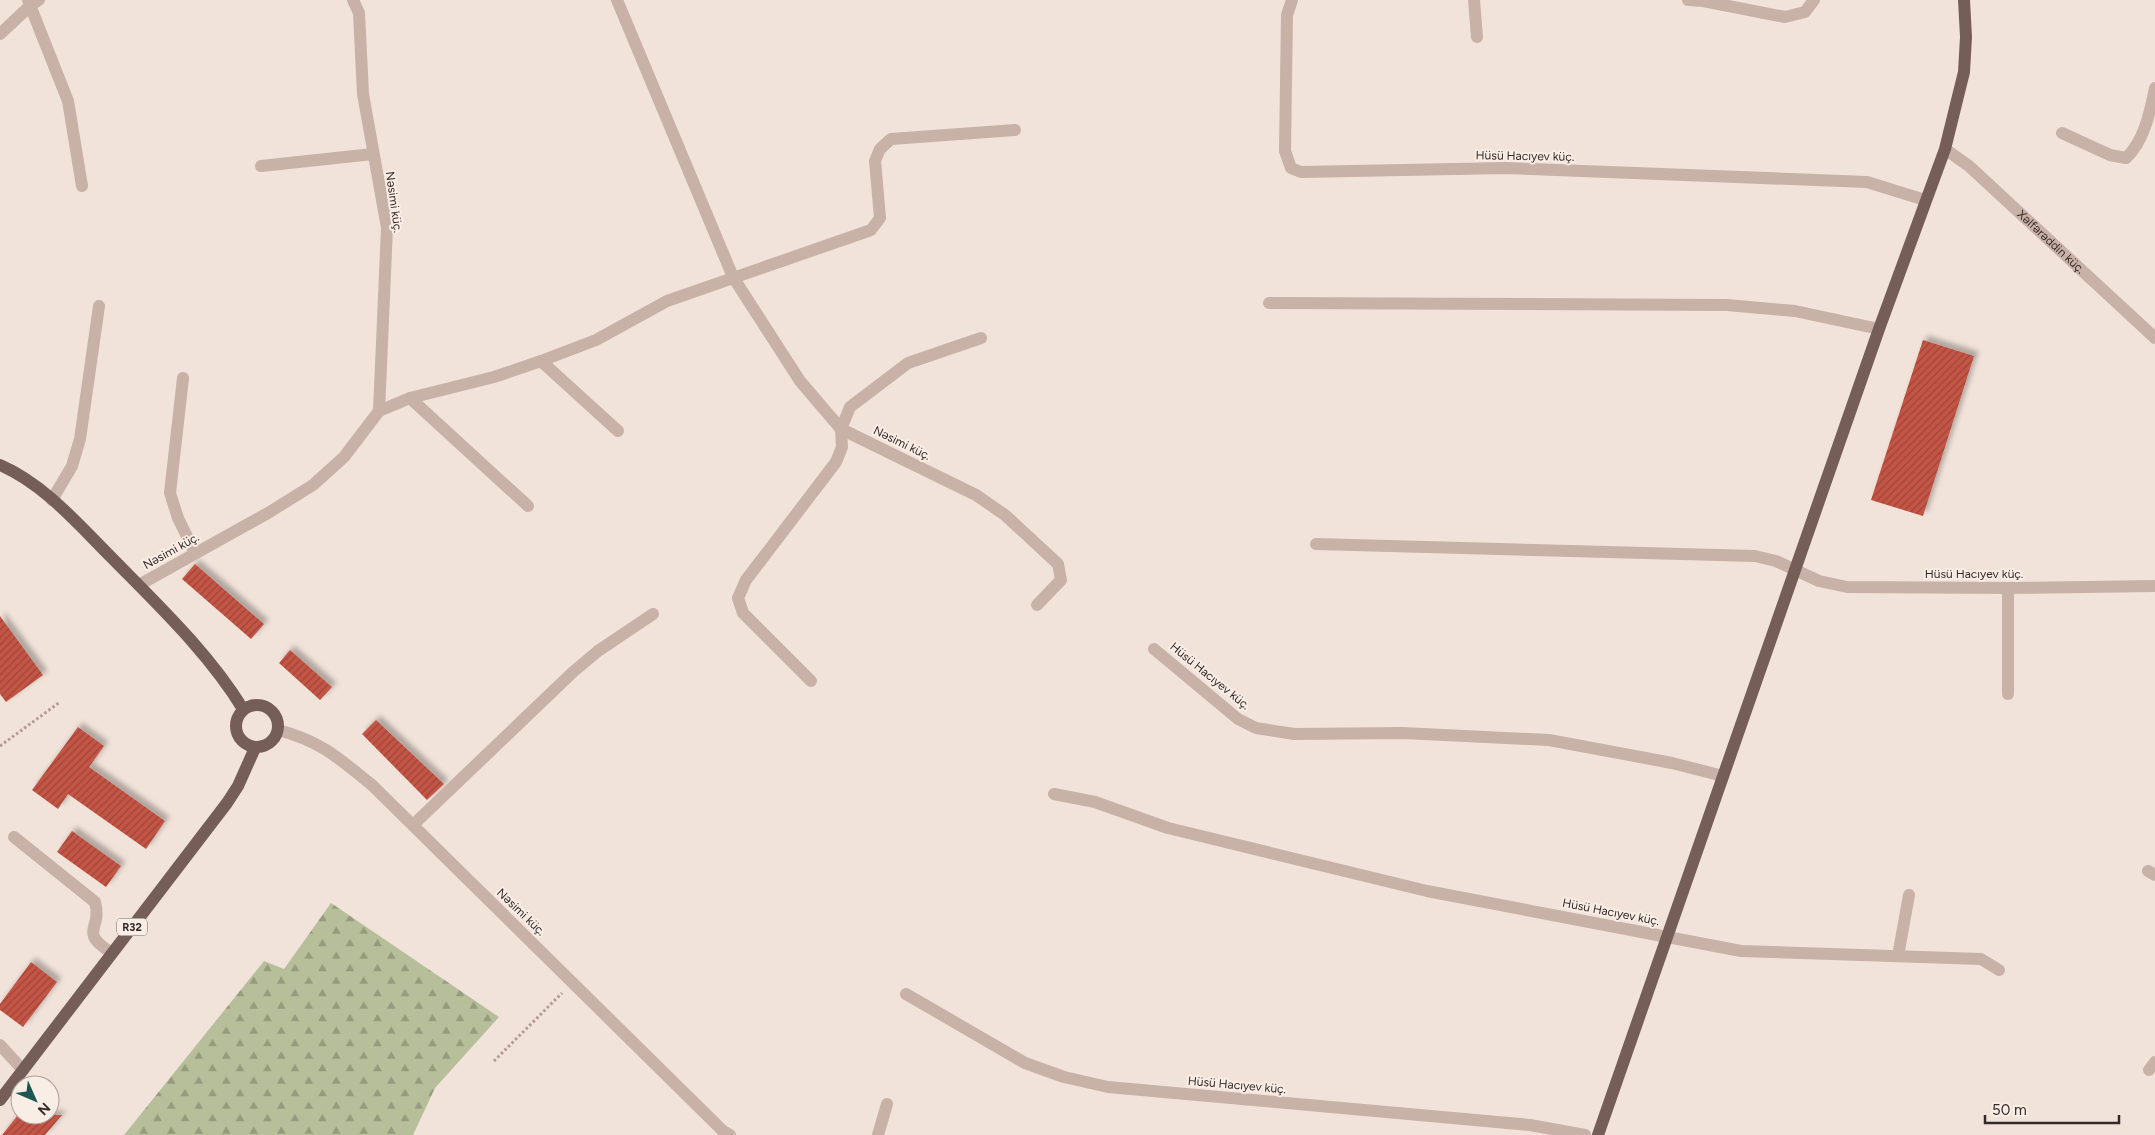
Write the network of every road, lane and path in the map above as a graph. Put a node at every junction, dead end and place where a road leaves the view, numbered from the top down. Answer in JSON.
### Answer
{"nodes":[{"id":1,"x":353,"y":0,"type":"edge"},
{"id":2,"x":617,"y":0,"type":"edge"},
{"id":3,"x":1292,"y":0,"type":"edge"},
{"id":4,"x":1474,"y":0,"type":"edge"},
{"id":5,"x":1688,"y":0,"type":"edge"},
{"id":6,"x":1814,"y":0,"type":"edge"},
{"id":7,"x":1964,"y":0,"type":"edge"},
{"id":8,"x":33,"y":2,"type":"edge"},
{"id":9,"x":0,"y":34,"type":"edge"},
{"id":10,"x":1477,"y":37,"type":"dead end"},
{"id":11,"x":2155,"y":88,"type":"edge"},
{"id":12,"x":1015,"y":130,"type":"dead end"},
{"id":13,"x":2062,"y":133,"type":"dead end"},
{"id":14,"x":1945,"y":149,"type":"junction"},
{"id":15,"x":373,"y":154,"type":"junction"},
{"id":16,"x":261,"y":166,"type":"dead end"},
{"id":17,"x":82,"y":186,"type":"dead end"},
{"id":18,"x":1925,"y":200,"type":"junction"},
{"id":19,"x":733,"y":277,"type":"junction"},
{"id":20,"x":1269,"y":303,"type":"dead end"},
{"id":21,"x":99,"y":306,"type":"dead end"},
{"id":22,"x":1879,"y":329,"type":"junction"},
{"id":23,"x":981,"y":338,"type":"dead end"},
{"id":24,"x":2155,"y":338,"type":"edge"},
{"id":25,"x":541,"y":361,"type":"junction"},
{"id":26,"x":183,"y":378,"type":"dead end"},
{"id":27,"x":410,"y":398,"type":"junction"},
{"id":28,"x":379,"y":411,"type":"junction"},
{"id":29,"x":841,"y":429,"type":"junction"},
{"id":30,"x":618,"y":431,"type":"dead end"},
{"id":31,"x":0,"y":465,"type":"edge"},
{"id":32,"x":52,"y":500,"type":"junction"},
{"id":33,"x":528,"y":506,"type":"dead end"},
{"id":34,"x":1316,"y":544,"type":"dead end"},
{"id":35,"x":195,"y":553,"type":"junction"},
{"id":36,"x":1796,"y":570,"type":"junction"},
{"id":37,"x":139,"y":585,"type":"junction"},
{"id":38,"x":2155,"y":586,"type":"edge"},
{"id":39,"x":2008,"y":588,"type":"junction"},
{"id":40,"x":1037,"y":605,"type":"dead end"},
{"id":41,"x":653,"y":614,"type":"dead end"},
{"id":42,"x":1154,"y":649,"type":"dead end"},
{"id":43,"x":811,"y":680,"type":"dead end"},
{"id":44,"x":2008,"y":694,"type":"dead end"},
{"id":45,"x":60,"y":702,"type":"dead end"},
{"id":46,"x":243,"y":709,"type":"junction"},
{"id":47,"x":278,"y":730,"type":"junction"},
{"id":48,"x":0,"y":746,"type":"edge"},
{"id":49,"x":255,"y":748,"type":"junction"},
{"id":50,"x":1723,"y":776,"type":"junction"},
{"id":51,"x":1054,"y":794,"type":"dead end"},
{"id":52,"x":413,"y":825,"type":"junction"},
{"id":53,"x":14,"y":837,"type":"dead end"},
{"id":54,"x":1909,"y":895,"type":"dead end"},
{"id":55,"x":1667,"y":937,"type":"junction"},
{"id":56,"x":112,"y":954,"type":"junction"},
{"id":57,"x":1898,"y":956,"type":"junction"},
{"id":58,"x":1999,"y":970,"type":"dead end"},
{"id":59,"x":572,"y":982,"type":"junction"},
{"id":60,"x":906,"y":994,"type":"dead end"},
{"id":61,"x":0,"y":1045,"type":"edge"},
{"id":62,"x":494,"y":1061,"type":"dead end"},
{"id":63,"x":24,"y":1070,"type":"junction"},
{"id":64,"x":0,"y":1100,"type":"edge"},
{"id":65,"x":887,"y":1104,"type":"dead end"},
{"id":66,"x":730,"y":1135,"type":"edge"},
{"id":67,"x":878,"y":1135,"type":"edge"},
{"id":68,"x":1585,"y":1135,"type":"edge"},
{"id":69,"x":1598,"y":1135,"type":"edge"}],
"edges":[{"from":1,"to":15,"type":"street","name":"Nəsimi küç."},
{"from":2,"to":19,"type":"street","name":"Nəsimi küç."},
{"from":3,"to":18,"type":"street","name":"Hüsü Hacıyev küç."},
{"from":4,"to":10,"type":"street"},
{"from":5,"to":6,"type":"street"},
{"from":7,"to":14,"type":"main road","name":"Hüsü Hacıyev küç."},
{"from":8,"to":9,"type":"street"},
{"from":8,"to":17,"type":"street"},
{"from":11,"to":13,"type":"street"},
{"from":12,"to":19,"type":"street","name":"Nəsimi küç."},
{"from":14,"to":18,"type":"main road","name":"Hüsü Hacıyev küç."},
{"from":14,"to":24,"type":"street","name":"Xəlfərəddin küç."},
{"from":15,"to":16,"type":"street"},
{"from":15,"to":28,"type":"street","name":"Nəsimi küç."},
{"from":18,"to":22,"type":"main road","name":"Hüsü Hacıyev küç."},
{"from":19,"to":25,"type":"street","name":"Nəsimi küç."},
{"from":19,"to":29,"type":"street","name":"Nəsimi küç."},
{"from":20,"to":22,"type":"street"},
{"from":21,"to":32,"type":"street"},
{"from":22,"to":36,"type":"main road","name":"Hüsü Hacıyev küç."},
{"from":23,"to":29,"type":"street"},
{"from":25,"to":27,"type":"street","name":"Nəsimi küç."},
{"from":25,"to":30,"type":"street"},
{"from":26,"to":35,"type":"street"},
{"from":27,"to":28,"type":"street","name":"Nəsimi küç."},
{"from":27,"to":33,"type":"street"},
{"from":28,"to":35,"type":"street","name":"Nəsimi küç."},
{"from":29,"to":40,"type":"street","name":"Nəsimi küç."},
{"from":29,"to":43,"type":"street"},
{"from":31,"to":32,"type":"main road","name":"Nəsimi küç."},
{"from":32,"to":37,"type":"main road","name":"Nəsimi küç."},
{"from":34,"to":36,"type":"street","name":"Hüsü Hacıyev küç."},
{"from":35,"to":37,"type":"street","name":"Nəsimi küç."},
{"from":36,"to":39,"type":"street","name":"Hüsü Hacıyev küç."},
{"from":36,"to":50,"type":"main road","name":"Hüsü Hacıyev küç."},
{"from":37,"to":46,"type":"main road","name":"Nəsimi küç."},
{"from":38,"to":39,"type":"street","name":"Hüsü Hacıyev küç."},
{"from":39,"to":44,"type":"street"},
{"from":41,"to":52,"type":"street"},
{"from":42,"to":50,"type":"street","name":"Hüsü Hacıyev küç."},
{"from":45,"to":48,"type":"path"},
{"from":46,"to":47,"type":"main road"},
{"from":46,"to":49,"type":"main road"},
{"from":47,"to":49,"type":"main road"},
{"from":47,"to":52,"type":"street","name":"Nəsimi küç."},
{"from":49,"to":56,"type":"main road","number":"R32"},
{"from":50,"to":55,"type":"main road","name":"Hüsü Hacıyev küç."},
{"from":51,"to":55,"type":"street","name":"Hüsü Hacıyev küç."},
{"from":52,"to":59,"type":"street","name":"Nəsimi küç."},
{"from":53,"to":56,"type":"street"},
{"from":54,"to":57,"type":"street"},
{"from":55,"to":57,"type":"street","name":"Hüsü Hacıyev küç."},
{"from":55,"to":69,"type":"main road","name":"Hüsü Hacıyev küç."},
{"from":56,"to":63,"type":"main road","number":"R32"},
{"from":57,"to":58,"type":"street","name":"Hüsü Hacıyev küç."},
{"from":59,"to":62,"type":"path"},
{"from":59,"to":66,"type":"street","name":"Nəsimi küç."},
{"from":60,"to":68,"type":"street","name":"Hüsü Hacıyev küç."},
{"from":61,"to":63,"type":"street"},
{"from":63,"to":64,"type":"main road","number":"R32"},
{"from":65,"to":67,"type":"street"}]}
